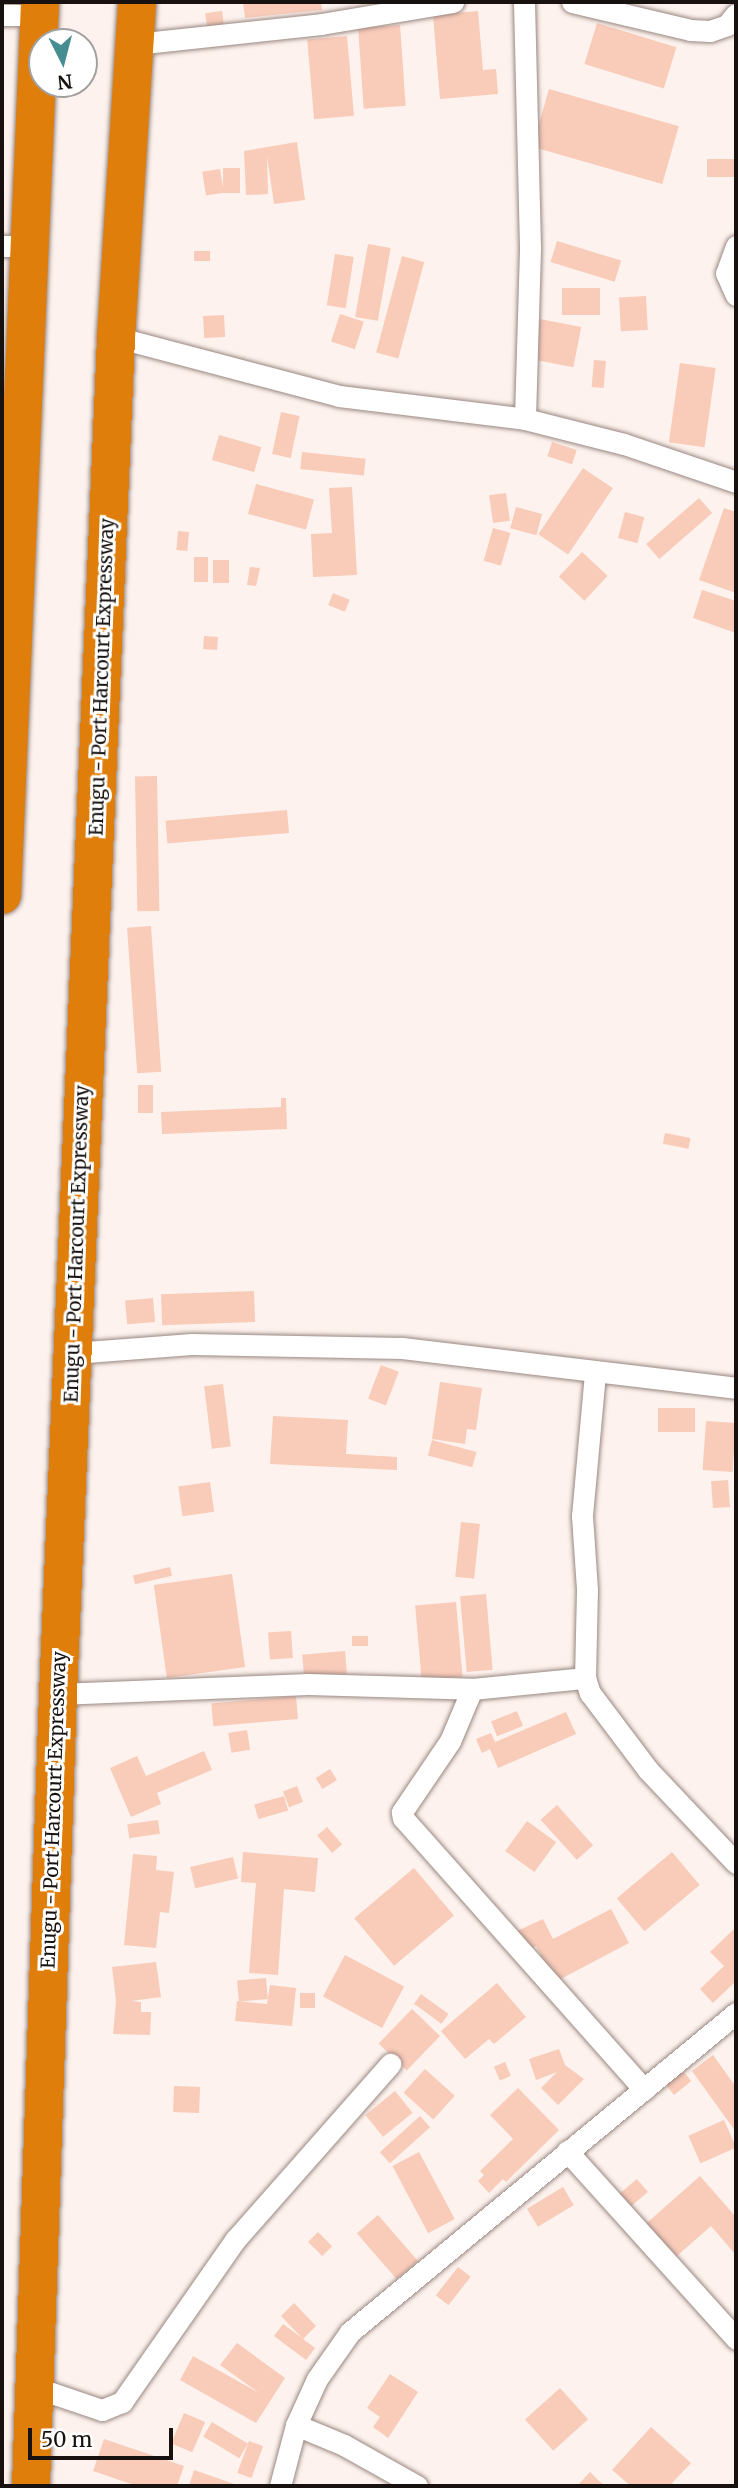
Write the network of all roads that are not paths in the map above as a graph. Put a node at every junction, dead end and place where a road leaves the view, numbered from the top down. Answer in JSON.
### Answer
{"nodes":[{"id":1,"x":137,"y":2,"type":"edge"},
{"id":2,"x":453,"y":2,"type":"edge"},
{"id":3,"x":524,"y":2,"type":"edge"},
{"id":4,"x":572,"y":2,"type":"edge"},
{"id":5,"x":40,"y":8,"type":"edge"},
{"id":6,"x":736,"y":14,"type":"edge"},
{"id":7,"x":2,"y":15,"type":"edge"},
{"id":8,"x":135,"y":44,"type":"junction"},
{"id":9,"x":16,"y":246,"type":"edge"},
{"id":10,"x":736,"y":246,"type":"edge"},
{"id":11,"x":736,"y":295,"type":"edge"},
{"id":12,"x":116,"y":337,"type":"junction"},
{"id":13,"x":525,"y":419,"type":"junction"},
{"id":14,"x":11,"y":461,"type":"edge"},
{"id":15,"x":736,"y":482,"type":"edge"},
{"id":16,"x":6,"y":687,"type":"edge"},
{"id":17,"x":2,"y":895,"type":"edge"},
{"id":18,"x":73,"y":1353,"type":"junction"},
{"id":19,"x":595,"y":1373,"type":"junction"},
{"id":20,"x":736,"y":1388,"type":"edge"},
{"id":21,"x":585,"y":1678,"type":"junction"},
{"id":22,"x":472,"y":1689,"type":"junction"},
{"id":23,"x":58,"y":1695,"type":"junction"},
{"id":24,"x":736,"y":1863,"type":"edge"},
{"id":25,"x":736,"y":2013,"type":"edge"},
{"id":26,"x":390,"y":2064,"type":"dead end"},
{"id":27,"x":644,"y":2089,"type":"junction"},
{"id":28,"x":568,"y":2151,"type":"junction"},
{"id":29,"x":736,"y":2339,"type":"edge"},
{"id":30,"x":34,"y":2388,"type":"junction"},
{"id":31,"x":296,"y":2425,"type":"junction"},
{"id":32,"x":31,"y":2486,"type":"edge"},
{"id":33,"x":280,"y":2486,"type":"edge"},
{"id":34,"x":417,"y":2486,"type":"edge"}],
"edges":[{"from":1,"to":8,"type":"highway","name":"Enugu - Port Harcourt Expressway"},
{"from":2,"to":8,"type":"street"},
{"from":3,"to":13,"type":"street"},
{"from":4,"to":6,"type":"street"},
{"from":5,"to":7,"type":"street"},
{"from":5,"to":9,"type":"highway"},
{"from":8,"to":12,"type":"highway","name":"Enugu - Port Harcourt Expressway"},
{"from":9,"to":14,"type":"highway"},
{"from":10,"to":11,"type":"street"},
{"from":12,"to":13,"type":"street"},
{"from":12,"to":18,"type":"highway","name":"Enugu - Port Harcourt Expressway"},
{"from":13,"to":15,"type":"street"},
{"from":14,"to":16,"type":"highway"},
{"from":16,"to":17,"type":"highway"},
{"from":18,"to":19,"type":"street"},
{"from":18,"to":23,"type":"highway","name":"Enugu - Port Harcourt Expressway"},
{"from":19,"to":20,"type":"street"},
{"from":19,"to":21,"type":"street"},
{"from":21,"to":22,"type":"street"},
{"from":21,"to":24,"type":"street"},
{"from":22,"to":23,"type":"street"},
{"from":22,"to":27,"type":"street"},
{"from":23,"to":30,"type":"highway","name":"Enugu - Port Harcourt Expressway"},
{"from":25,"to":27,"type":"street"},
{"from":26,"to":30,"type":"street"},
{"from":27,"to":28,"type":"street"},
{"from":28,"to":29,"type":"street"},
{"from":28,"to":31,"type":"street"},
{"from":30,"to":32,"type":"highway","name":"Enugu - Port Harcourt Expressway"},
{"from":31,"to":33,"type":"street"},
{"from":31,"to":34,"type":"street"}]}
